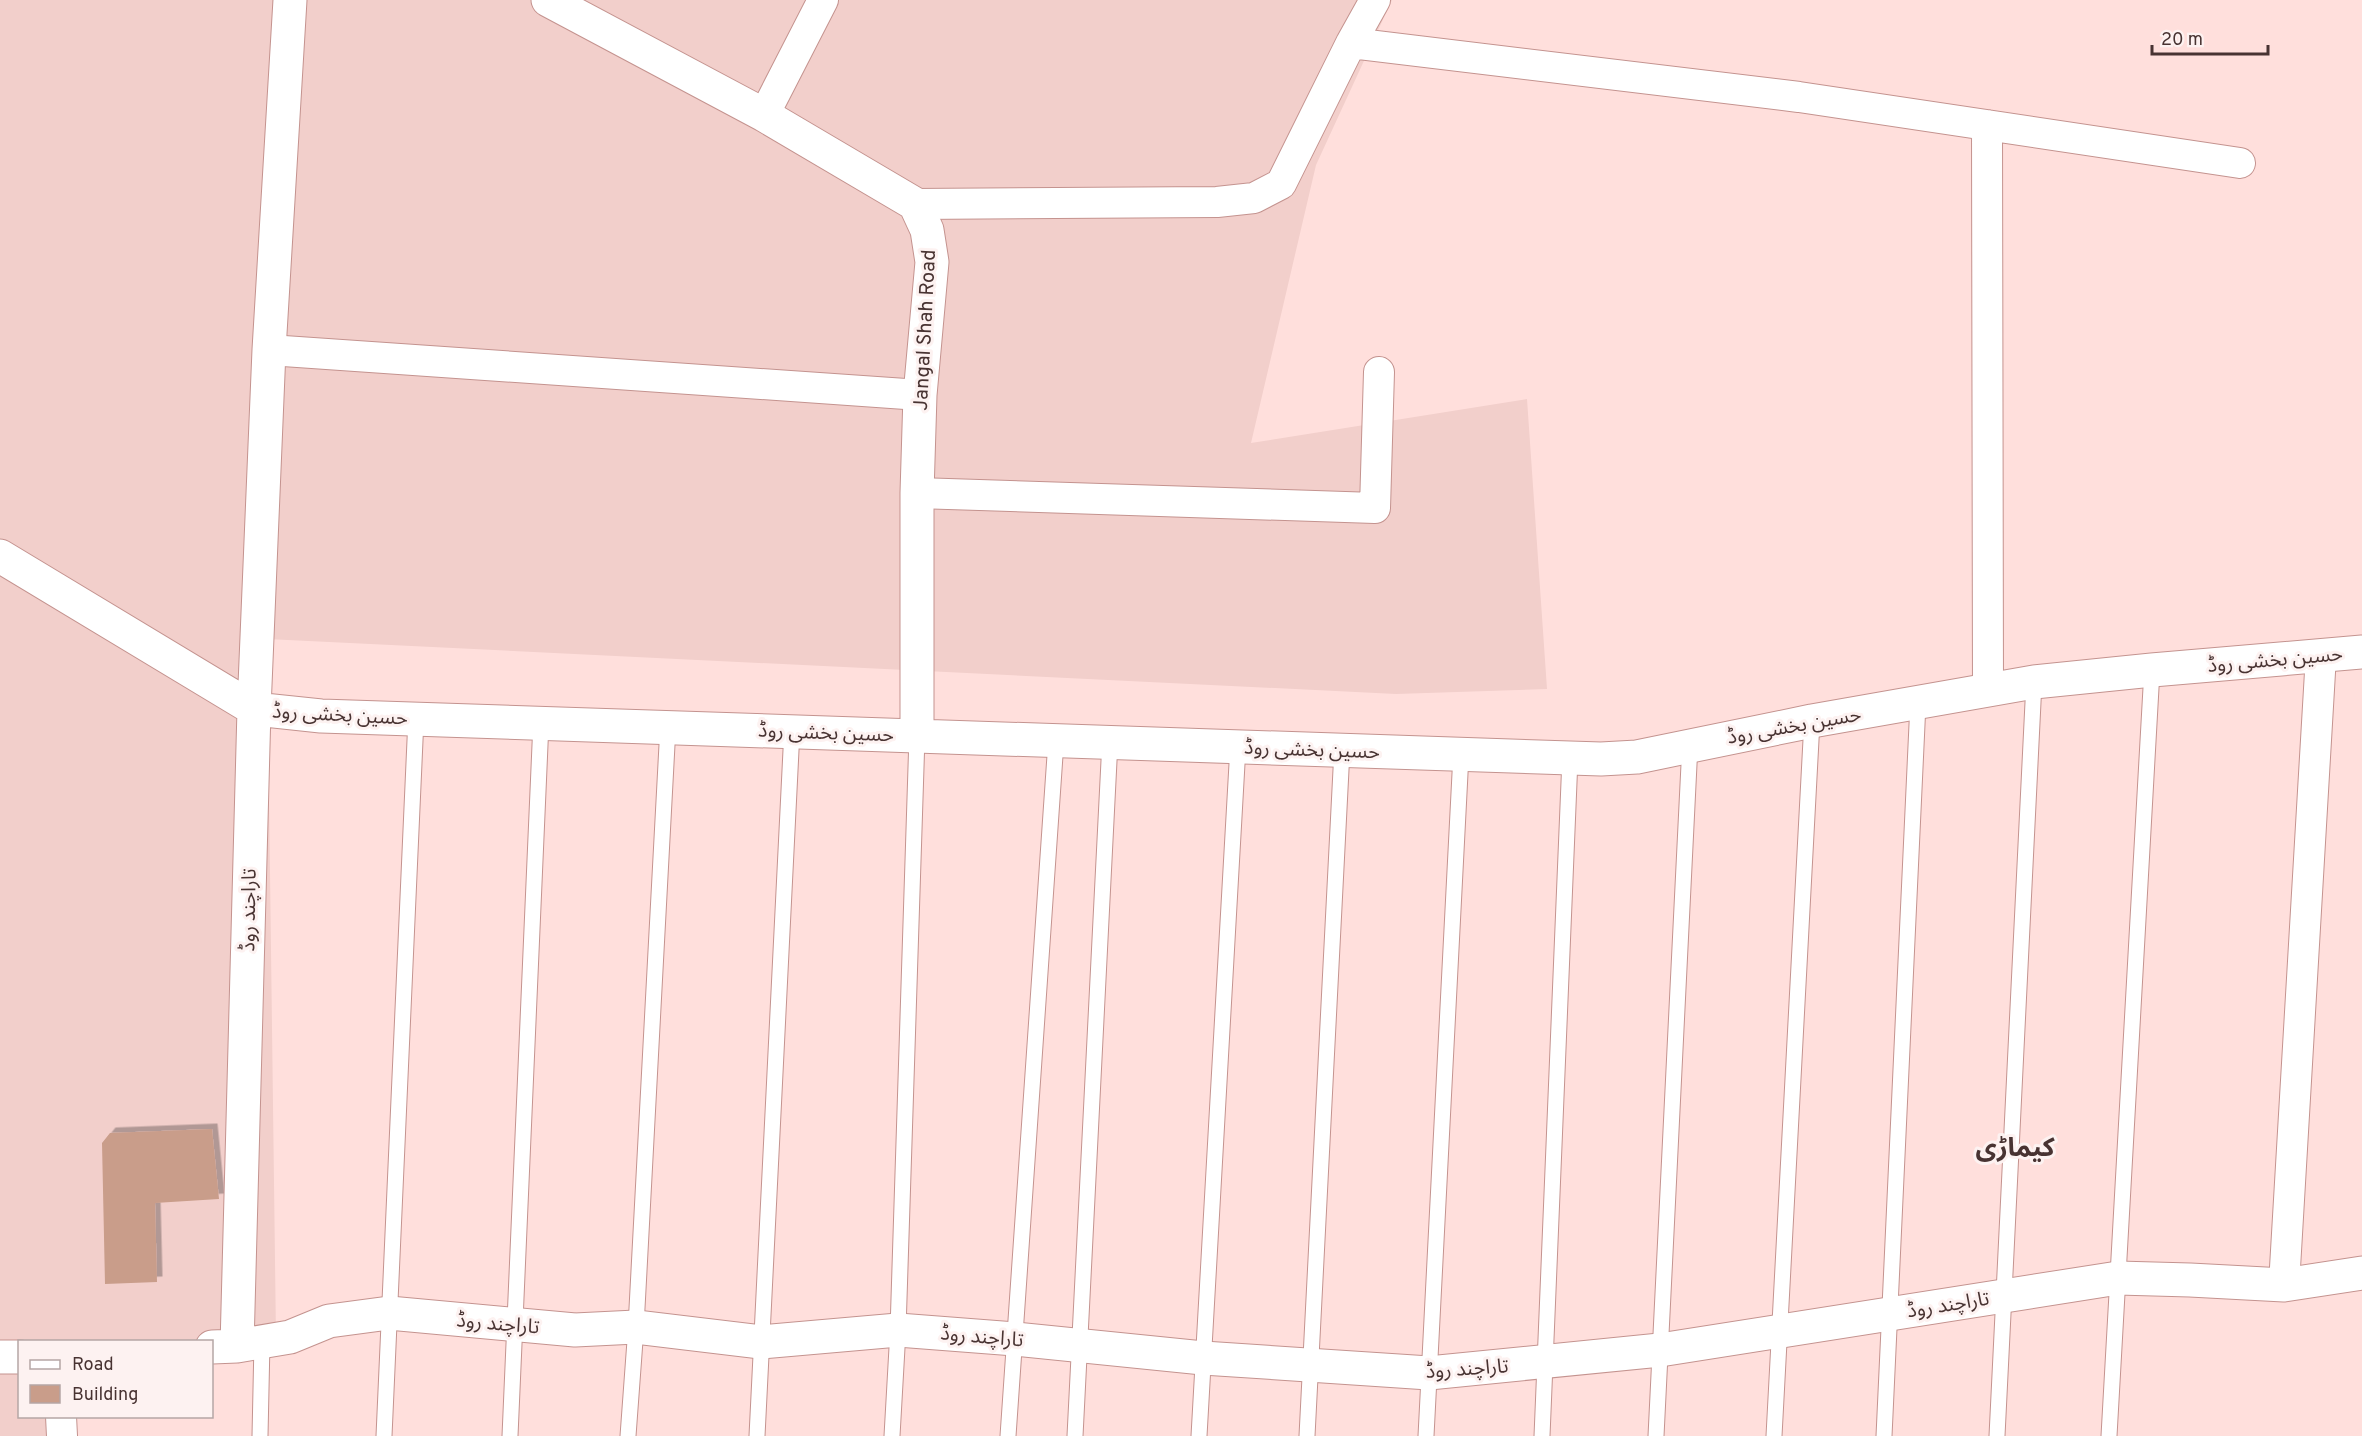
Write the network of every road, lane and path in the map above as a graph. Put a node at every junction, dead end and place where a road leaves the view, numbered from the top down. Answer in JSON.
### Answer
{"nodes":[{"id":1,"x":290,"y":0,"type":"edge"},
{"id":2,"x":548,"y":0,"type":"edge"},
{"id":3,"x":823,"y":0,"type":"edge"},
{"id":4,"x":1375,"y":0,"type":"edge"},
{"id":5,"x":1351,"y":43,"type":"junction"},
{"id":6,"x":764,"y":115,"type":"junction"},
{"id":7,"x":1987,"y":125,"type":"junction"},
{"id":8,"x":2241,"y":163,"type":"dead end"},
{"id":9,"x":915,"y":204,"type":"junction"},
{"id":10,"x":269,"y":350,"type":"junction"},
{"id":11,"x":1379,"y":372,"type":"dead end"},
{"id":12,"x":920,"y":395,"type":"junction"},
{"id":13,"x":917,"y":493,"type":"junction"},
{"id":14,"x":0,"y":556,"type":"edge"},
{"id":15,"x":2362,"y":652,"type":"edge"},
{"id":16,"x":2321,"y":655,"type":"junction"},
{"id":17,"x":2152,"y":669,"type":"junction"},
{"id":18,"x":2034,"y":682,"type":"junction"},
{"id":19,"x":1988,"y":691,"type":"junction"},
{"id":20,"x":1918,"y":703,"type":"junction"},
{"id":21,"x":254,"y":709,"type":"junction"},
{"id":22,"x":416,"y":718,"type":"junction"},
{"id":23,"x":541,"y":722,"type":"junction"},
{"id":24,"x":1812,"y":722,"type":"junction"},
{"id":25,"x":668,"y":726,"type":"junction"},
{"id":26,"x":792,"y":730,"type":"junction"},
{"id":27,"x":917,"y":736,"type":"junction"},
{"id":28,"x":1056,"y":741,"type":"junction"},
{"id":29,"x":1110,"y":741,"type":"junction"},
{"id":30,"x":1690,"y":744,"type":"junction"},
{"id":31,"x":1238,"y":746,"type":"junction"},
{"id":32,"x":1342,"y":750,"type":"junction"},
{"id":33,"x":1461,"y":754,"type":"junction"},
{"id":34,"x":1570,"y":758,"type":"junction"},
{"id":35,"x":2362,"y":1273,"type":"edge"},
{"id":36,"x":2118,"y":1278,"type":"junction"},
{"id":37,"x":2284,"y":1285,"type":"junction"},
{"id":38,"x":2004,"y":1295,"type":"junction"},
{"id":39,"x":389,"y":1313,"type":"junction"},
{"id":40,"x":1890,"y":1313,"type":"junction"},
{"id":41,"x":516,"y":1324,"type":"junction"},
{"id":42,"x":636,"y":1327,"type":"junction"},
{"id":43,"x":898,"y":1330,"type":"junction"},
{"id":44,"x":1780,"y":1331,"type":"junction"},
{"id":45,"x":1015,"y":1339,"type":"junction"},
{"id":46,"x":761,"y":1342,"type":"junction"},
{"id":47,"x":237,"y":1345,"type":"edge"},
{"id":48,"x":1080,"y":1345,"type":"junction"},
{"id":49,"x":1660,"y":1350,"type":"junction"},
{"id":50,"x":18,"y":1357,"type":"edge"},
{"id":51,"x":0,"y":1358,"type":"edge"},
{"id":52,"x":1203,"y":1358,"type":"junction"},
{"id":53,"x":1545,"y":1363,"type":"junction"},
{"id":54,"x":1311,"y":1364,"type":"junction"},
{"id":55,"x":1429,"y":1372,"type":"junction"},
{"id":56,"x":61,"y":1418,"type":"edge"},
{"id":57,"x":62,"y":1436,"type":"edge"},
{"id":58,"x":260,"y":1436,"type":"edge"},
{"id":59,"x":384,"y":1436,"type":"edge"},
{"id":60,"x":510,"y":1436,"type":"edge"},
{"id":61,"x":628,"y":1436,"type":"edge"},
{"id":62,"x":757,"y":1436,"type":"edge"},
{"id":63,"x":892,"y":1436,"type":"edge"},
{"id":64,"x":1008,"y":1436,"type":"edge"},
{"id":65,"x":1075,"y":1436,"type":"edge"},
{"id":66,"x":1199,"y":1436,"type":"edge"},
{"id":67,"x":1307,"y":1436,"type":"edge"},
{"id":68,"x":1426,"y":1436,"type":"edge"},
{"id":69,"x":1542,"y":1436,"type":"edge"},
{"id":70,"x":1656,"y":1436,"type":"edge"},
{"id":71,"x":1774,"y":1436,"type":"edge"},
{"id":72,"x":1884,"y":1436,"type":"edge"},
{"id":73,"x":1997,"y":1436,"type":"edge"},
{"id":74,"x":2109,"y":1436,"type":"edge"}],
"edges":[{"from":1,"to":10,"type":"street","name":"تاراچند روڈ"},
{"from":2,"to":6,"type":"street"},
{"from":3,"to":6,"type":"street"},
{"from":4,"to":5,"type":"street"},
{"from":5,"to":7,"type":"street"},
{"from":5,"to":9,"type":"street"},
{"from":6,"to":9,"type":"street"},
{"from":7,"to":8,"type":"street"},
{"from":7,"to":19,"type":"street"},
{"from":9,"to":12,"type":"street","name":"Jangal Shah Road"},
{"from":10,"to":12,"type":"street"},
{"from":10,"to":21,"type":"street","name":"تاراچند روڈ"},
{"from":11,"to":13,"type":"street"},
{"from":12,"to":13,"type":"street","name":"Jangal Shah Road"},
{"from":13,"to":27,"type":"street","name":"Jangal Shah Road"},
{"from":14,"to":21,"type":"street"},
{"from":15,"to":16,"type":"street","name":"حسین بخشی روڈ"},
{"from":16,"to":17,"type":"street","name":"حسین بخشی روڈ"},
{"from":16,"to":37,"type":"street"},
{"from":17,"to":18,"type":"street","name":"حسین بخشی روڈ"},
{"from":17,"to":36,"type":"lane"},
{"from":18,"to":19,"type":"street","name":"حسین بخشی روڈ"},
{"from":18,"to":38,"type":"lane"},
{"from":19,"to":20,"type":"street","name":"حسین بخشی روڈ"},
{"from":20,"to":24,"type":"street","name":"حسین بخشی روڈ"},
{"from":20,"to":40,"type":"lane"},
{"from":21,"to":22,"type":"street","name":"حسین بخشی روڈ"},
{"from":21,"to":47,"type":"street","name":"تاراچند روڈ"},
{"from":22,"to":23,"type":"street","name":"حسین بخشی روڈ"},
{"from":22,"to":39,"type":"lane"},
{"from":23,"to":25,"type":"street","name":"حسین بخشی روڈ"},
{"from":23,"to":41,"type":"lane"},
{"from":24,"to":30,"type":"street","name":"حسین بخشی روڈ"},
{"from":24,"to":44,"type":"lane"},
{"from":25,"to":26,"type":"street","name":"حسین بخشی روڈ"},
{"from":25,"to":42,"type":"lane"},
{"from":26,"to":27,"type":"street","name":"حسین بخشی روڈ"},
{"from":26,"to":46,"type":"lane"},
{"from":27,"to":28,"type":"street","name":"حسین بخشی روڈ"},
{"from":27,"to":43,"type":"lane"},
{"from":28,"to":29,"type":"street","name":"حسین بخشی روڈ"},
{"from":28,"to":45,"type":"lane"},
{"from":29,"to":31,"type":"street","name":"حسین بخشی روڈ"},
{"from":29,"to":48,"type":"lane"},
{"from":30,"to":34,"type":"street","name":"حسین بخشی روڈ"},
{"from":30,"to":49,"type":"lane"},
{"from":31,"to":32,"type":"street","name":"حسین بخشی روڈ"},
{"from":31,"to":52,"type":"lane"},
{"from":32,"to":33,"type":"street","name":"حسین بخشی روڈ"},
{"from":32,"to":54,"type":"lane"},
{"from":33,"to":34,"type":"street","name":"حسین بخشی روڈ"},
{"from":33,"to":55,"type":"lane"},
{"from":34,"to":53,"type":"lane"},
{"from":35,"to":37,"type":"street","name":"تاراچند روڈ"},
{"from":36,"to":37,"type":"street","name":"تاراچند روڈ"},
{"from":36,"to":38,"type":"street","name":"تاراچند روڈ"},
{"from":36,"to":74,"type":"lane"},
{"from":38,"to":40,"type":"street","name":"تاراچند روڈ"},
{"from":38,"to":73,"type":"lane"},
{"from":39,"to":41,"type":"street","name":"تاراچند روڈ"},
{"from":39,"to":47,"type":"street","name":"تاراچند روڈ"},
{"from":39,"to":59,"type":"lane"},
{"from":40,"to":44,"type":"street","name":"تاراچند روڈ"},
{"from":40,"to":72,"type":"lane"},
{"from":41,"to":42,"type":"street","name":"تاراچند روڈ"},
{"from":41,"to":60,"type":"lane"},
{"from":42,"to":46,"type":"street","name":"تاراچند روڈ"},
{"from":42,"to":61,"type":"lane"},
{"from":43,"to":45,"type":"street","name":"تاراچند روڈ"},
{"from":43,"to":46,"type":"street","name":"تاراچند روڈ"},
{"from":43,"to":63,"type":"lane"},
{"from":44,"to":49,"type":"street","name":"تاراچند روڈ"},
{"from":44,"to":71,"type":"lane"},
{"from":45,"to":48,"type":"street","name":"تاراچند روڈ"},
{"from":45,"to":64,"type":"lane"},
{"from":46,"to":62,"type":"lane"},
{"from":47,"to":58,"type":"lane"},
{"from":48,"to":52,"type":"street","name":"تاراچند روڈ"},
{"from":48,"to":65,"type":"lane"},
{"from":49,"to":53,"type":"street","name":"تاراچند روڈ"},
{"from":49,"to":70,"type":"lane"},
{"from":50,"to":51,"type":"street"},
{"from":52,"to":54,"type":"street","name":"تاراچند روڈ"},
{"from":52,"to":66,"type":"lane"},
{"from":53,"to":55,"type":"street","name":"تاراچند روڈ"},
{"from":53,"to":69,"type":"lane"},
{"from":54,"to":55,"type":"street","name":"تاراچند روڈ"},
{"from":54,"to":67,"type":"lane"},
{"from":55,"to":68,"type":"lane"},
{"from":56,"to":57,"type":"street"}]}
